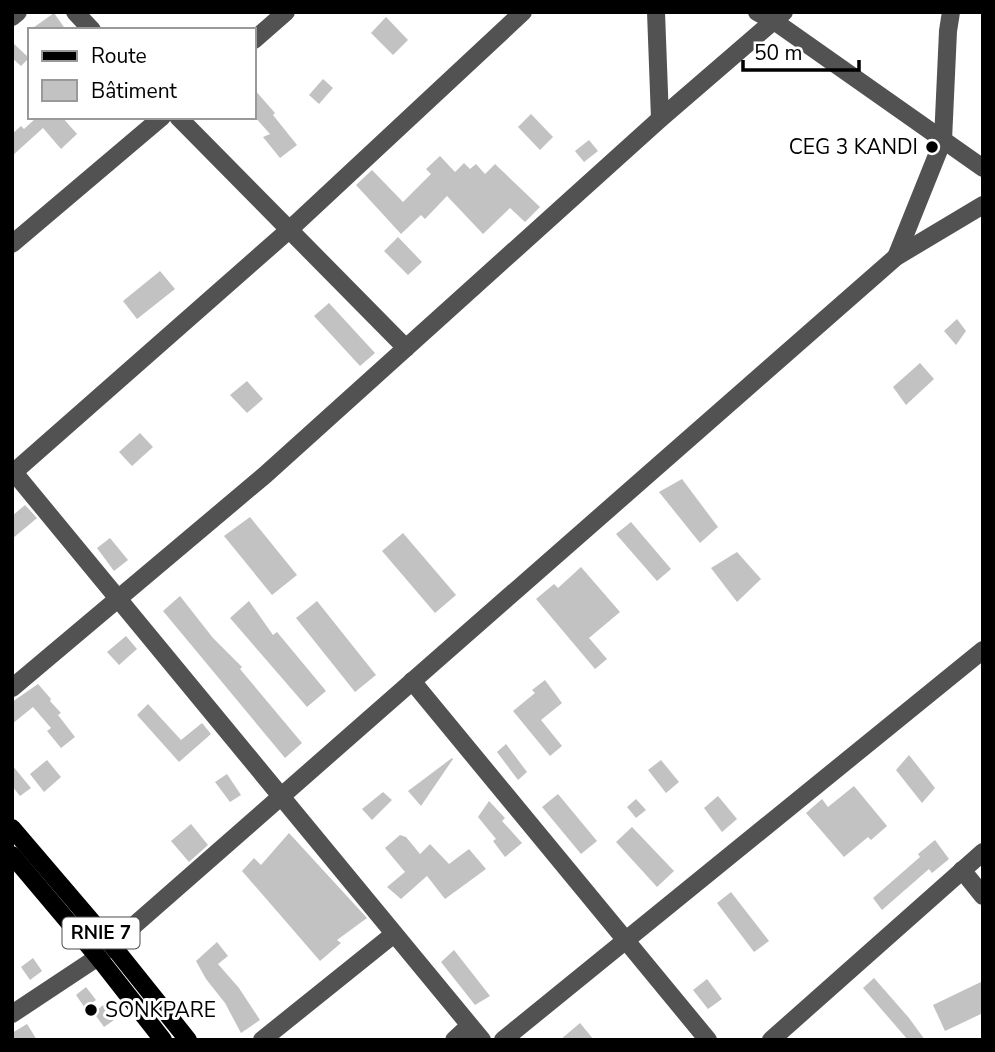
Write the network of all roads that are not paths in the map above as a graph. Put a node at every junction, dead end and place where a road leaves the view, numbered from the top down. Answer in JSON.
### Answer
{"nodes":[{"id":1,"x":18,"y":12,"type":"edge"},
{"id":2,"x":75,"y":12,"type":"edge"},
{"id":3,"x":286,"y":12,"type":"edge"},
{"id":4,"x":523,"y":12,"type":"edge"},
{"id":5,"x":656,"y":12,"type":"edge"},
{"id":6,"x":951,"y":12,"type":"edge"},
{"id":7,"x":771,"y":15,"type":"edge"},
{"id":8,"x":12,"y":17,"type":"edge"},
{"id":9,"x":90,"y":28,"type":"edge"},
{"id":10,"x":256,"y":38,"type":"edge"},
{"id":11,"x":160,"y":119,"type":"edge"},
{"id":12,"x":180,"y":119,"type":"edge"},
{"id":13,"x":660,"y":119,"type":"junction"},
{"id":14,"x":943,"y":140,"type":"junction"},
{"id":15,"x":983,"y":168,"type":"edge"},
{"id":16,"x":983,"y":205,"type":"edge"},
{"id":17,"x":289,"y":230,"type":"junction"},
{"id":18,"x":12,"y":244,"type":"edge"},
{"id":19,"x":896,"y":257,"type":"junction"},
{"id":20,"x":406,"y":348,"type":"junction"},
{"id":21,"x":13,"y":471,"type":"edge"},
{"id":22,"x":118,"y":599,"type":"junction"},
{"id":23,"x":983,"y":649,"type":"edge"},
{"id":24,"x":412,"y":681,"type":"junction"},
{"id":25,"x":12,"y":688,"type":"edge"},
{"id":26,"x":281,"y":797,"type":"junction"},
{"id":27,"x":12,"y":828,"type":"edge"},
{"id":28,"x":983,"y":852,"type":"edge"},
{"id":29,"x":12,"y":855,"type":"edge"},
{"id":30,"x":962,"y":870,"type":"junction"},
{"id":31,"x":983,"y":896,"type":"edge"},
{"id":32,"x":394,"y":934,"type":"junction"},
{"id":33,"x":626,"y":940,"type":"junction"},
{"id":34,"x":105,"y":951,"type":"junction"},
{"id":35,"x":12,"y":1014,"type":"edge"},
{"id":36,"x":475,"y":1033,"type":"edge"},
{"id":37,"x":163,"y":1040,"type":"edge"},
{"id":38,"x":188,"y":1040,"type":"edge"},
{"id":39,"x":262,"y":1040,"type":"edge"},
{"id":40,"x":454,"y":1040,"type":"edge"},
{"id":41,"x":503,"y":1040,"type":"edge"},
{"id":42,"x":708,"y":1040,"type":"edge"},
{"id":43,"x":771,"y":1040,"type":"edge"}],
"edges":[{"from":1,"to":8,"type":"street"},
{"from":2,"to":9,"type":"street"},
{"from":3,"to":10,"type":"street"},
{"from":4,"to":17,"type":"street"},
{"from":5,"to":13,"type":"street"},
{"from":6,"to":14,"type":"street"},
{"from":7,"to":13,"type":"street"},
{"from":7,"to":14,"type":"street"},
{"from":11,"to":18,"type":"street"},
{"from":12,"to":17,"type":"street"},
{"from":13,"to":20,"type":"street"},
{"from":14,"to":15,"type":"street"},
{"from":14,"to":19,"type":"street"},
{"from":16,"to":19,"type":"street"},
{"from":17,"to":20,"type":"street"},
{"from":17,"to":21,"type":"street"},
{"from":19,"to":24,"type":"street"},
{"from":20,"to":22,"type":"street"},
{"from":21,"to":22,"type":"street"},
{"from":22,"to":25,"type":"street"},
{"from":22,"to":26,"type":"street"},
{"from":23,"to":33,"type":"street"},
{"from":24,"to":26,"type":"street"},
{"from":24,"to":33,"type":"street"},
{"from":26,"to":32,"type":"street"},
{"from":26,"to":34,"type":"street"},
{"from":27,"to":34,"type":"main road","name":"RNIE 7","number":"RNIE 7"},
{"from":28,"to":30,"type":"street"},
{"from":29,"to":34,"type":"main road","name":"RNIE 7","number":"RNIE 7"},
{"from":30,"to":31,"type":"street"},
{"from":30,"to":43,"type":"street"},
{"from":32,"to":36,"type":"street"},
{"from":32,"to":39,"type":"street"},
{"from":33,"to":41,"type":"street"},
{"from":33,"to":42,"type":"street"},
{"from":34,"to":35,"type":"street"},
{"from":34,"to":37,"type":"main road","name":"RNIE 7","number":"RNIE 7"},
{"from":34,"to":38,"type":"main road","name":"RNIE 7","number":"RNIE 7"},
{"from":36,"to":40,"type":"street"}]}
